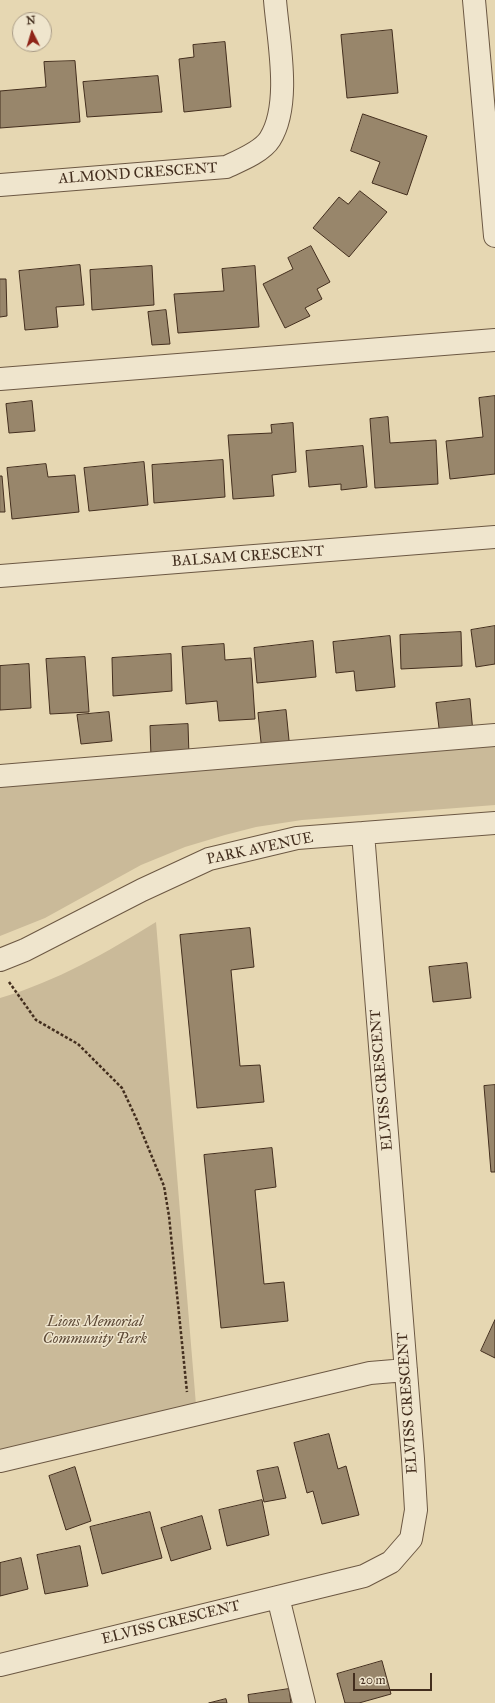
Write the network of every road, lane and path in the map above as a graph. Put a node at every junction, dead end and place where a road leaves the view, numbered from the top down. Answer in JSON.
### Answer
{"nodes":[{"id":1,"x":275,"y":0,"type":"edge"},
{"id":2,"x":474,"y":0,"type":"edge"},
{"id":3,"x":0,"y":185,"type":"edge"},
{"id":4,"x":495,"y":236,"type":"edge"},
{"id":5,"x":495,"y":340,"type":"edge"},
{"id":6,"x":0,"y":379,"type":"edge"},
{"id":7,"x":495,"y":538,"type":"edge"},
{"id":8,"x":0,"y":576,"type":"edge"},
{"id":9,"x":495,"y":735,"type":"edge"},
{"id":10,"x":0,"y":776,"type":"edge"},
{"id":11,"x":495,"y":823,"type":"edge"},
{"id":12,"x":364,"y":833,"type":"junction"},
{"id":13,"x":0,"y":960,"type":"edge"},
{"id":14,"x":13,"y":989,"type":"dead end"},
{"id":15,"x":406,"y":1370,"type":"junction"},
{"id":16,"x":190,"y":1416,"type":"junction"},
{"id":17,"x":0,"y":1461,"type":"edge"},
{"id":18,"x":278,"y":1597,"type":"junction"},
{"id":19,"x":0,"y":1665,"type":"edge"},
{"id":20,"x":304,"y":1703,"type":"edge"}],
"edges":[{"from":1,"to":3,"type":"street","name":"ALMOND CRESCENT"},
{"from":2,"to":4,"type":"street"},
{"from":5,"to":6,"type":"street"},
{"from":7,"to":8,"type":"street","name":"BALSAM CRESCENT"},
{"from":9,"to":10,"type":"street"},
{"from":11,"to":12,"type":"street","name":"PARK AVENUE"},
{"from":12,"to":13,"type":"street","name":"PARK AVENUE"},
{"from":12,"to":15,"type":"street","name":"ELVISS CRESCENT"},
{"from":14,"to":16,"type":"path"},
{"from":15,"to":16,"type":"street"},
{"from":15,"to":18,"type":"street","name":"ELVISS CRESCENT"},
{"from":16,"to":17,"type":"street"},
{"from":18,"to":19,"type":"street","name":"ELVISS CRESCENT"},
{"from":18,"to":20,"type":"street"}]}
